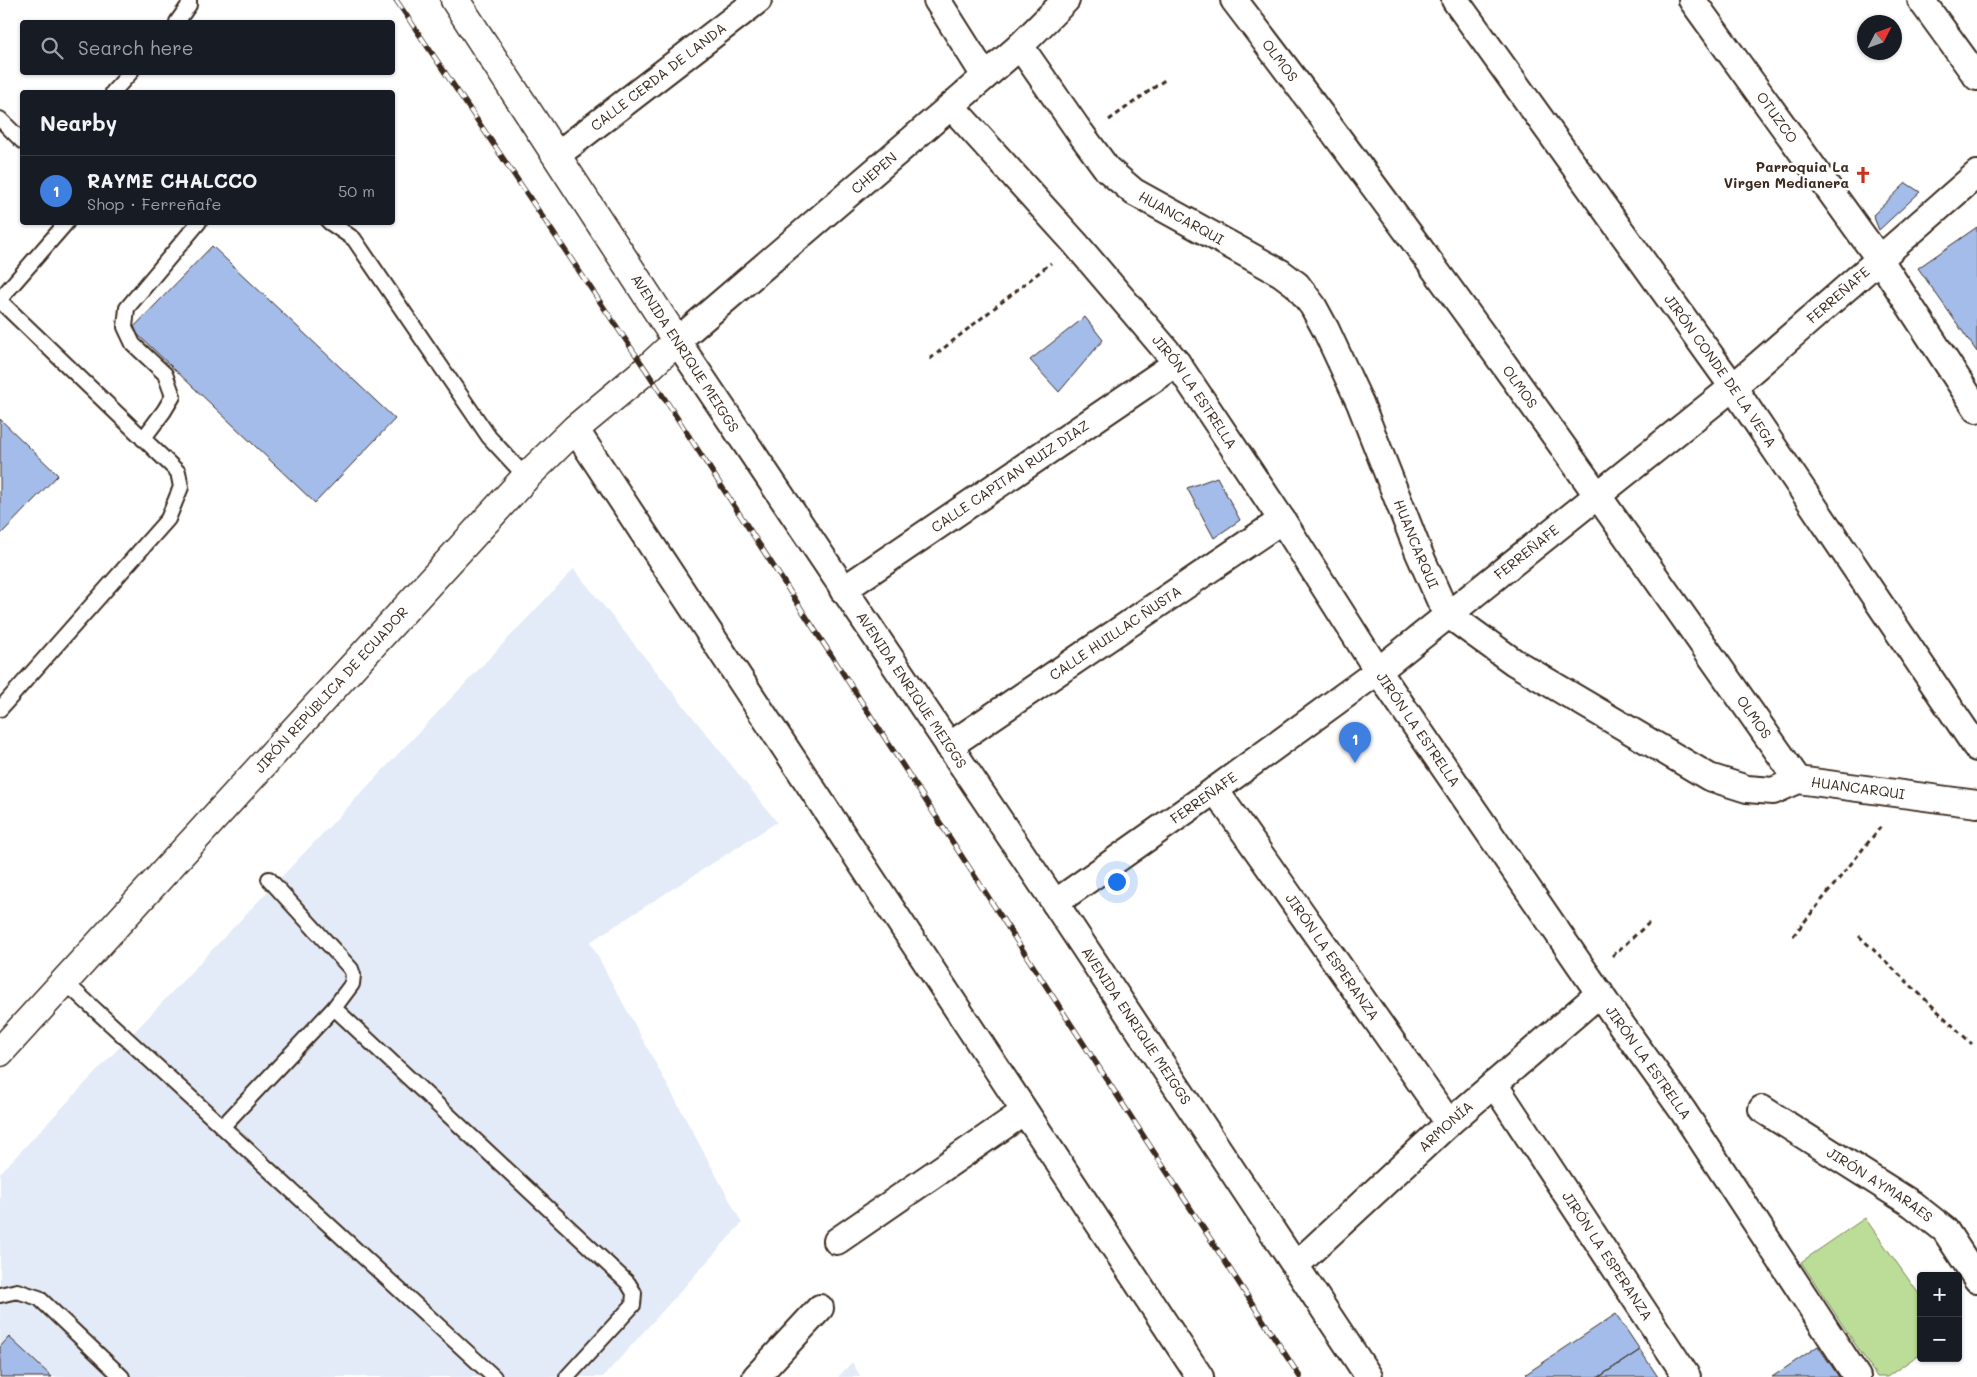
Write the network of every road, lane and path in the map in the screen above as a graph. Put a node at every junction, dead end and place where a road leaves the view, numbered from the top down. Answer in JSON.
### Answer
{"nodes":[{"id":1,"x":188,"y":0,"type":"edge"},
{"id":2,"x":455,"y":0,"type":"edge"},
{"id":3,"x":758,"y":0,"type":"edge"},
{"id":4,"x":936,"y":0,"type":"edge"},
{"id":5,"x":1066,"y":0,"type":"edge"},
{"id":6,"x":1234,"y":0,"type":"edge"},
{"id":7,"x":1455,"y":0,"type":"edge"},
{"id":8,"x":1692,"y":0,"type":"edge"},
{"id":9,"x":1921,"y":0,"type":"edge"},
{"id":10,"x":178,"y":20,"type":"edge"},
{"id":11,"x":1020,"y":46,"type":"junction"},
{"id":12,"x":128,"y":75,"type":"edge"},
{"id":13,"x":985,"y":76,"type":"junction"},
{"id":14,"x":1977,"y":77,"type":"edge"},
{"id":15,"x":1166,"y":79,"type":"dead end"},
{"id":16,"x":115,"y":90,"type":"edge"},
{"id":17,"x":952,"y":106,"type":"junction"},
{"id":18,"x":0,"y":119,"type":"edge"},
{"id":19,"x":1084,"y":138,"type":"junction"},
{"id":20,"x":20,"y":139,"type":"edge"},
{"id":21,"x":557,"y":155,"type":"junction"},
{"id":22,"x":1977,"y":174,"type":"edge"},
{"id":23,"x":64,"y":225,"type":"edge"},
{"id":24,"x":196,"y":225,"type":"edge"},
{"id":25,"x":333,"y":225,"type":"edge"},
{"id":26,"x":1075,"y":243,"type":"junction"},
{"id":27,"x":1880,"y":260,"type":"junction"},
{"id":28,"x":0,"y":300,"type":"edge"},
{"id":29,"x":677,"y":341,"type":"junction"},
{"id":30,"x":930,"y":359,"type":"dead end"},
{"id":31,"x":1177,"y":363,"type":"junction"},
{"id":32,"x":1732,"y":387,"type":"junction"},
{"id":33,"x":1977,"y":409,"type":"edge"},
{"id":34,"x":575,"y":429,"type":"junction"},
{"id":35,"x":143,"y":439,"type":"junction"},
{"id":36,"x":526,"y":477,"type":"junction"},
{"id":37,"x":1598,"y":495,"type":"junction"},
{"id":38,"x":1282,"y":520,"type":"junction"},
{"id":39,"x":843,"y":590,"type":"junction"},
{"id":40,"x":1446,"y":616,"type":"junction"},
{"id":41,"x":1378,"y":671,"type":"junction"},
{"id":42,"x":0,"y":709,"type":"edge"},
{"id":43,"x":950,"y":746,"type":"junction"},
{"id":44,"x":1977,"y":748,"type":"edge"},
{"id":45,"x":1798,"y":780,"type":"junction"},
{"id":46,"x":1215,"y":790,"type":"junction"},
{"id":47,"x":1903,"y":793,"type":"junction"},
{"id":48,"x":1977,"y":804,"type":"edge"},
{"id":49,"x":269,"y":879,"type":"dead end"},
{"id":50,"x":1055,"y":903,"type":"junction"},
{"id":51,"x":1649,"y":923,"type":"dead end"},
{"id":52,"x":1793,"y":936,"type":"dead end"},
{"id":53,"x":1860,"y":936,"type":"dead end"},
{"id":54,"x":64,"y":981,"type":"junction"},
{"id":55,"x":1594,"y":985,"type":"junction"},
{"id":56,"x":334,"y":1008,"type":"junction"},
{"id":57,"x":1972,"y":1044,"type":"dead end"},
{"id":58,"x":0,"y":1052,"type":"edge"},
{"id":59,"x":1494,"y":1084,"type":"junction"},
{"id":60,"x":1762,"y":1109,"type":"dead end"},
{"id":61,"x":1024,"y":1112,"type":"junction"},
{"id":62,"x":1449,"y":1124,"type":"junction"},
{"id":63,"x":222,"y":1127,"type":"junction"},
{"id":64,"x":837,"y":1241,"type":"dead end"},
{"id":65,"x":1296,"y":1265,"type":"junction"},
{"id":66,"x":1977,"y":1279,"type":"edge"},
{"id":67,"x":0,"y":1295,"type":"edge"},
{"id":68,"x":820,"y":1308,"type":"dead end"},
{"id":69,"x":122,"y":1377,"type":"edge"},
{"id":70,"x":494,"y":1377,"type":"edge"},
{"id":71,"x":567,"y":1377,"type":"edge"},
{"id":72,"x":756,"y":1377,"type":"edge"},
{"id":73,"x":1200,"y":1377,"type":"edge"},
{"id":74,"x":1369,"y":1377,"type":"edge"},
{"id":75,"x":1687,"y":1377,"type":"edge"},
{"id":76,"x":1857,"y":1377,"type":"edge"}],
"edges":[{"from":1,"to":10,"type":"lane"},
{"from":2,"to":21,"type":"street","name":"AVENIDA ENRIQUE MEIGGS"},
{"from":3,"to":21,"type":"street","name":"CALLE CERDA DE LANDA"},
{"from":4,"to":13,"type":"street"},
{"from":5,"to":11,"type":"street","name":"CHEPEN"},
{"from":6,"to":37,"type":"street","name":"OLMOS"},
{"from":7,"to":32,"type":"street","name":"JIRÓN CONDE DE LA VEGA"},
{"from":8,"to":27,"type":"street","name":"OTUZCO"},
{"from":9,"to":14,"type":"street"},
{"from":11,"to":13,"type":"street","name":"CHEPEN"},
{"from":11,"to":19,"type":"street","name":"HUANCARQUI"},
{"from":12,"to":16,"type":"lane"},
{"from":13,"to":17,"type":"street","name":"CHEPEN"},
{"from":15,"to":19,"type":"path"},
{"from":17,"to":26,"type":"street","name":"JIRÓN LA ESTRELLA"},
{"from":17,"to":29,"type":"street","name":"CHEPEN"},
{"from":18,"to":20,"type":"lane"},
{"from":19,"to":40,"type":"street","name":"HUANCARQUI"},
{"from":21,"to":29,"type":"street","name":"AVENIDA ENRIQUE MEIGGS"},
{"from":22,"to":27,"type":"street","name":"FERREÑAFE"},
{"from":23,"to":28,"type":"lane"},
{"from":24,"to":35,"type":"lane"},
{"from":25,"to":36,"type":"lane"},
{"from":26,"to":30,"type":"path"},
{"from":26,"to":31,"type":"street","name":"JIRÓN LA ESTRELLA"},
{"from":27,"to":32,"type":"street","name":"FERREÑAFE"},
{"from":27,"to":33,"type":"street","name":"OTUZCO"},
{"from":28,"to":35,"type":"lane"},
{"from":29,"to":34,"type":"street","name":"JIRÓN REPÚBLICA DE ECUADOR"},
{"from":29,"to":39,"type":"street","name":"AVENIDA ENRIQUE MEIGGS"},
{"from":31,"to":38,"type":"street","name":"JIRÓN LA ESTRELLA"},
{"from":31,"to":39,"type":"street","name":"CALLE CAPITAN RUIZ DIAZ"},
{"from":32,"to":37,"type":"street","name":"FERREÑAFE"},
{"from":32,"to":44,"type":"street","name":"JIRÓN CONDE DE LA VEGA"},
{"from":34,"to":36,"type":"street","name":"JIRÓN REPÚBLICA DE ECUADOR"},
{"from":34,"to":61,"type":"street"},
{"from":35,"to":42,"type":"lane"},
{"from":36,"to":54,"type":"street","name":"JIRÓN REPÚBLICA DE ECUADOR"},
{"from":37,"to":40,"type":"street","name":"FERREÑAFE"},
{"from":37,"to":45,"type":"street","name":"OLMOS"},
{"from":38,"to":41,"type":"street","name":"JIRÓN LA ESTRELLA"},
{"from":38,"to":43,"type":"street","name":"CALLE HUILLAC ÑUSTA"},
{"from":39,"to":43,"type":"street","name":"AVENIDA ENRIQUE MEIGGS"},
{"from":40,"to":41,"type":"street","name":"FERREÑAFE"},
{"from":40,"to":45,"type":"street","name":"HUANCARQUI"},
{"from":41,"to":46,"type":"street","name":"FERREÑAFE"},
{"from":41,"to":55,"type":"street","name":"JIRÓN LA ESTRELLA"},
{"from":43,"to":50,"type":"street","name":"AVENIDA ENRIQUE MEIGGS"},
{"from":45,"to":47,"type":"street","name":"HUANCARQUI"},
{"from":46,"to":50,"type":"street","name":"FERREÑAFE"},
{"from":46,"to":62,"type":"street","name":"JIRÓN LA ESPERANZA"},
{"from":47,"to":48,"type":"street","name":"HUANCARQUI"},
{"from":47,"to":52,"type":"path"},
{"from":49,"to":56,"type":"lane"},
{"from":50,"to":65,"type":"street","name":"AVENIDA ENRIQUE MEIGGS"},
{"from":51,"to":55,"type":"path"},
{"from":53,"to":57,"type":"path"},
{"from":54,"to":58,"type":"street","name":"JIRÓN REPÚBLICA DE ECUADOR"},
{"from":54,"to":63,"type":"lane"},
{"from":55,"to":59,"type":"street","name":"ARMONÍA"},
{"from":55,"to":76,"type":"street","name":"JIRÓN LA ESTRELLA"},
{"from":56,"to":63,"type":"lane"},
{"from":56,"to":71,"type":"lane"},
{"from":59,"to":62,"type":"street","name":"ARMONÍA"},
{"from":59,"to":75,"type":"street","name":"JIRÓN LA ESPERANZA"},
{"from":60,"to":66,"type":"street","name":"JIRÓN AYMARAES"},
{"from":61,"to":64,"type":"street"},
{"from":61,"to":73,"type":"street"},
{"from":62,"to":65,"type":"street","name":"ARMONÍA"},
{"from":63,"to":70,"type":"lane"},
{"from":65,"to":74,"type":"street","name":"AVENIDA ENRIQUE MEIGGS"},
{"from":67,"to":69,"type":"lane"},
{"from":68,"to":72,"type":"street"}]}
